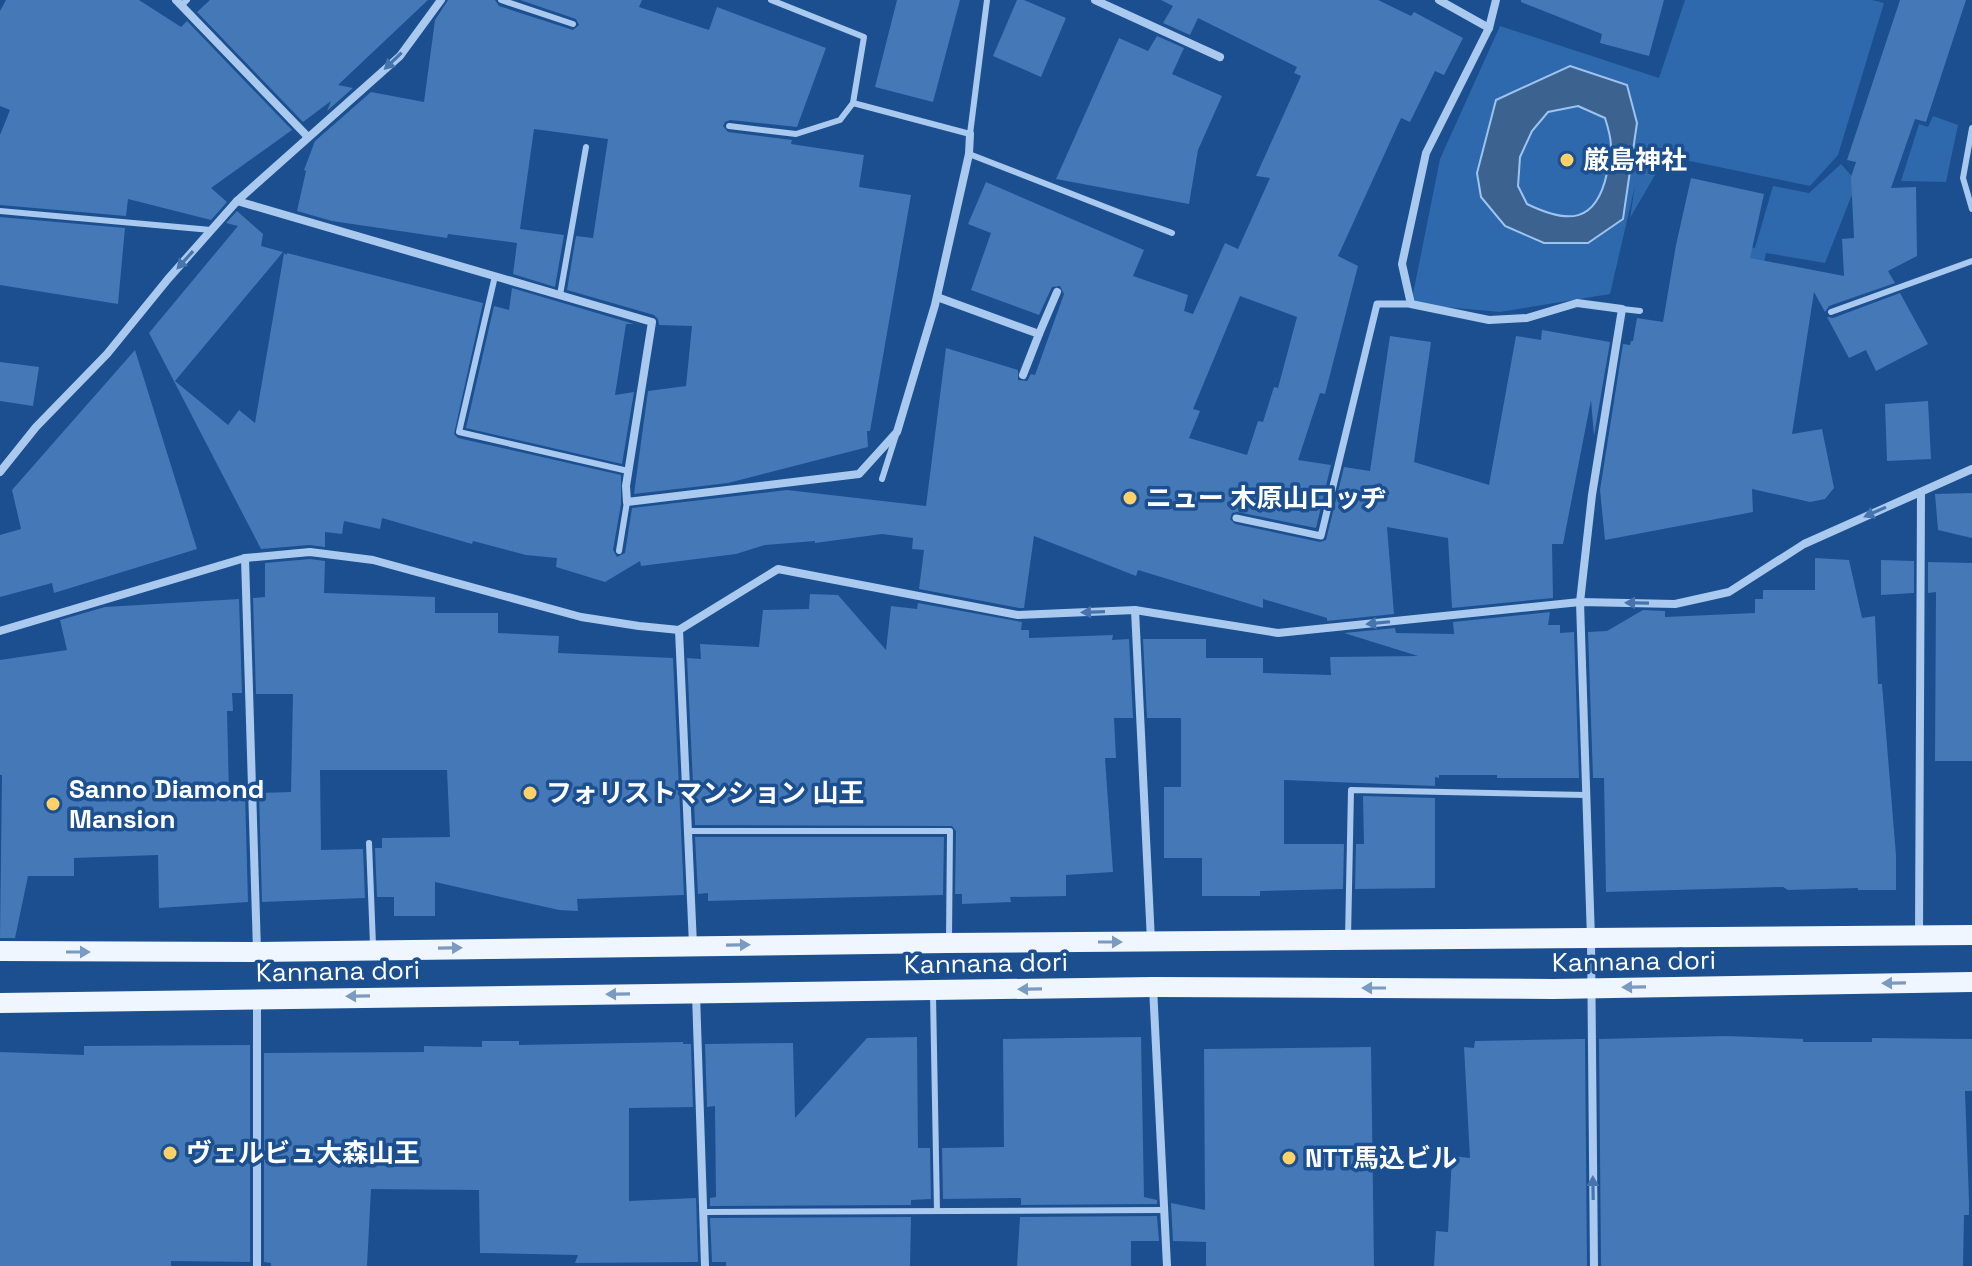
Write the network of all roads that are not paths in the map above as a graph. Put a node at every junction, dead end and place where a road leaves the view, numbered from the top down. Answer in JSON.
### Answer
{"nodes":[{"id":1,"x":441,"y":0,"type":"edge"},
{"id":2,"x":501,"y":0,"type":"edge"},
{"id":3,"x":771,"y":0,"type":"edge"},
{"id":4,"x":987,"y":0,"type":"edge"},
{"id":5,"x":1095,"y":0,"type":"edge"},
{"id":6,"x":1439,"y":0,"type":"edge"},
{"id":7,"x":1496,"y":0,"type":"edge"},
{"id":8,"x":182,"y":2,"type":"edge"},
{"id":9,"x":573,"y":24,"type":"dead end"},
{"id":10,"x":1489,"y":28,"type":"junction"},
{"id":11,"x":1220,"y":57,"type":"dead end"},
{"id":12,"x":853,"y":103,"type":"junction"},
{"id":13,"x":729,"y":126,"type":"dead end"},
{"id":14,"x":1972,"y":128,"type":"edge"},
{"id":15,"x":970,"y":134,"type":"junction"},
{"id":16,"x":308,"y":137,"type":"junction"},
{"id":17,"x":586,"y":147,"type":"dead end"},
{"id":18,"x":969,"y":154,"type":"junction"},
{"id":19,"x":237,"y":201,"type":"junction"},
{"id":20,"x":1972,"y":209,"type":"edge"},
{"id":21,"x":0,"y":211,"type":"edge"},
{"id":22,"x":211,"y":230,"type":"junction"},
{"id":23,"x":1172,"y":233,"type":"dead end"},
{"id":24,"x":1972,"y":261,"type":"edge"},
{"id":25,"x":495,"y":276,"type":"junction"},
{"id":26,"x":1057,"y":292,"type":"dead end"},
{"id":27,"x":560,"y":295,"type":"junction"},
{"id":28,"x":937,"y":297,"type":"junction"},
{"id":29,"x":1411,"y":304,"type":"junction"},
{"id":30,"x":1622,"y":309,"type":"junction"},
{"id":31,"x":1640,"y":311,"type":"dead end"},
{"id":32,"x":1831,"y":312,"type":"dead end"},
{"id":33,"x":1039,"y":334,"type":"junction"},
{"id":34,"x":1023,"y":375,"type":"dead end"},
{"id":35,"x":897,"y":432,"type":"junction"},
{"id":36,"x":1972,"y":469,"type":"edge"},
{"id":37,"x":628,"y":471,"type":"junction"},
{"id":38,"x":0,"y":472,"type":"edge"},
{"id":39,"x":882,"y":479,"type":"dead end"},
{"id":40,"x":1921,"y":492,"type":"junction"},
{"id":41,"x":627,"y":502,"type":"junction"},
{"id":42,"x":1236,"y":518,"type":"dead end"},
{"id":43,"x":619,"y":551,"type":"dead end"},
{"id":44,"x":245,"y":558,"type":"junction"},
{"id":45,"x":1580,"y":602,"type":"junction"},
{"id":46,"x":1135,"y":610,"type":"junction"},
{"id":47,"x":679,"y":630,"type":"junction"},
{"id":48,"x":0,"y":631,"type":"edge"},
{"id":49,"x":1586,"y":795,"type":"junction"},
{"id":50,"x":690,"y":831,"type":"junction"},
{"id":51,"x":369,"y":843,"type":"dead end"},
{"id":52,"x":1919,"y":935,"type":"junction"},
{"id":53,"x":1972,"y":935,"type":"edge"},
{"id":54,"x":1591,"y":939,"type":"junction"},
{"id":55,"x":1348,"y":941,"type":"junction"},
{"id":56,"x":1151,"y":942,"type":"junction"},
{"id":57,"x":948,"y":943,"type":"junction"},
{"id":58,"x":693,"y":945,"type":"junction"},
{"id":59,"x":373,"y":949,"type":"junction"},
{"id":60,"x":0,"y":951,"type":"edge"},
{"id":61,"x":257,"y":952,"type":"junction"},
{"id":62,"x":1972,"y":982,"type":"edge"},
{"id":63,"x":1153,"y":987,"type":"junction"},
{"id":64,"x":1590,"y":988,"type":"junction"},
{"id":65,"x":933,"y":990,"type":"junction"},
{"id":66,"x":696,"y":993,"type":"junction"},
{"id":67,"x":257,"y":997,"type":"junction"},
{"id":68,"x":0,"y":1003,"type":"edge"},
{"id":69,"x":1164,"y":1210,"type":"junction"},
{"id":70,"x":937,"y":1211,"type":"junction"},
{"id":71,"x":704,"y":1212,"type":"junction"},
{"id":72,"x":257,"y":1266,"type":"edge"},
{"id":73,"x":705,"y":1266,"type":"edge"},
{"id":74,"x":1167,"y":1266,"type":"edge"},
{"id":75,"x":1594,"y":1266,"type":"edge"}],
"edges":[{"from":1,"to":16,"type":"street","one_way":true},
{"from":2,"to":9,"type":"lane"},
{"from":3,"to":12,"type":"lane"},
{"from":4,"to":15,"type":"lane"},
{"from":5,"to":11,"type":"street"},
{"from":6,"to":10,"type":"street"},
{"from":7,"to":10,"type":"street"},
{"from":8,"to":16,"type":"street"},
{"from":10,"to":29,"type":"street"},
{"from":12,"to":13,"type":"lane"},
{"from":12,"to":15,"type":"lane"},
{"from":14,"to":20,"type":"lane"},
{"from":15,"to":18,"type":"street"},
{"from":16,"to":19,"type":"street"},
{"from":17,"to":27,"type":"lane"},
{"from":18,"to":23,"type":"lane"},
{"from":18,"to":28,"type":"street"},
{"from":19,"to":22,"type":"street"},
{"from":19,"to":25,"type":"street"},
{"from":21,"to":22,"type":"lane"},
{"from":22,"to":38,"type":"street","one_way":true},
{"from":24,"to":32,"type":"lane"},
{"from":25,"to":27,"type":"street"},
{"from":25,"to":37,"type":"lane"},
{"from":26,"to":33,"type":"street"},
{"from":27,"to":37,"type":"street"},
{"from":28,"to":33,"type":"street"},
{"from":28,"to":35,"type":"street"},
{"from":29,"to":30,"type":"street"},
{"from":29,"to":42,"type":"street"},
{"from":30,"to":31,"type":"lane"},
{"from":30,"to":45,"type":"street"},
{"from":33,"to":34,"type":"street"},
{"from":35,"to":39,"type":"lane"},
{"from":35,"to":41,"type":"street"},
{"from":36,"to":40,"type":"street"},
{"from":37,"to":41,"type":"street"},
{"from":40,"to":45,"type":"street","one_way":true},
{"from":40,"to":52,"type":"street"},
{"from":41,"to":43,"type":"lane"},
{"from":44,"to":47,"type":"street"},
{"from":44,"to":48,"type":"street"},
{"from":44,"to":61,"type":"street"},
{"from":45,"to":46,"type":"street","one_way":true},
{"from":45,"to":49,"type":"street"},
{"from":46,"to":47,"type":"street","one_way":true},
{"from":46,"to":56,"type":"street"},
{"from":47,"to":50,"type":"street"},
{"from":49,"to":54,"type":"street"},
{"from":49,"to":55,"type":"lane"},
{"from":50,"to":57,"type":"lane"},
{"from":50,"to":58,"type":"street"},
{"from":51,"to":59,"type":"lane"},
{"from":52,"to":53,"type":"main road","name":"Kannana dori"},
{"from":52,"to":54,"type":"main road","name":"Kannana dori"},
{"from":54,"to":55,"type":"main road","name":"Kannana dori"},
{"from":54,"to":64,"type":"street"},
{"from":55,"to":56,"type":"main road","name":"Kannana dori"},
{"from":57,"to":56,"type":"main road","name":"Kannana dori","one_way":true},
{"from":58,"to":57,"type":"main road","name":"Kannana dori","one_way":true},
{"from":59,"to":58,"type":"main road","name":"Kannana dori","one_way":true},
{"from":59,"to":61,"type":"main road","name":"Kannana dori"},
{"from":60,"to":61,"type":"main road","name":"Kannana dori","one_way":true},
{"from":62,"to":64,"type":"main road","name":"Kannana dori","one_way":true},
{"from":64,"to":63,"type":"main road","name":"Kannana dori","one_way":true},
{"from":63,"to":65,"type":"main road","name":"Kannana dori","one_way":true},
{"from":63,"to":69,"type":"street"},
{"from":75,"to":64,"type":"street","one_way":true},
{"from":65,"to":66,"type":"main road","name":"Kannana dori"},
{"from":65,"to":70,"type":"lane"},
{"from":66,"to":67,"type":"main road","name":"Kannana dori","one_way":true},
{"from":66,"to":71,"type":"street"},
{"from":67,"to":68,"type":"main road","name":"Kannana dori"},
{"from":67,"to":72,"type":"street"},
{"from":69,"to":70,"type":"lane"},
{"from":69,"to":74,"type":"street"},
{"from":70,"to":71,"type":"lane"},
{"from":71,"to":73,"type":"street"}]}
